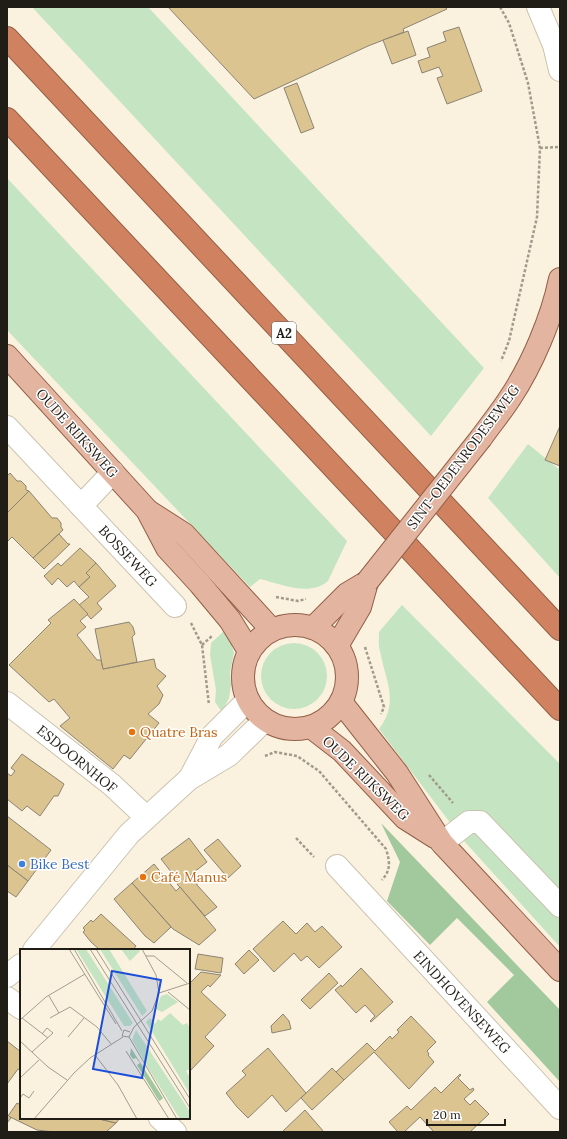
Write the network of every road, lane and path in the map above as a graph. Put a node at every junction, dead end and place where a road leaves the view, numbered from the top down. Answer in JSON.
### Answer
{"nodes":[{"id":1,"x":500,"y":7,"type":"edge"},
{"id":2,"x":538,"y":7,"type":"edge"},
{"id":3,"x":7,"y":38,"type":"edge"},
{"id":4,"x":560,"y":70,"type":"edge"},
{"id":5,"x":7,"y":120,"type":"edge"},
{"id":6,"x":560,"y":147,"type":"edge"},
{"id":7,"x":540,"y":148,"type":"junction"},
{"id":8,"x":560,"y":279,"type":"edge"},
{"id":9,"x":7,"y":356,"type":"edge"},
{"id":10,"x":501,"y":363,"type":"dead end"},
{"id":11,"x":7,"y":427,"type":"edge"},
{"id":12,"x":113,"y":472,"type":"junction"},
{"id":13,"x":81,"y":506,"type":"junction"},
{"id":14,"x":147,"y":510,"type":"junction"},
{"id":15,"x":353,"y":600,"type":"junction"},
{"id":16,"x":175,"y":606,"type":"dead end"},
{"id":17,"x":313,"y":628,"type":"junction"},
{"id":18,"x":560,"y":629,"type":"edge"},
{"id":19,"x":272,"y":630,"type":"junction"},
{"id":20,"x":202,"y":645,"type":"dead end"},
{"id":21,"x":337,"y":646,"type":"junction"},
{"id":22,"x":249,"y":651,"type":"junction"},
{"id":23,"x":248,"y":700,"type":"junction"},
{"id":24,"x":340,"y":702,"type":"junction"},
{"id":25,"x":7,"y":703,"type":"edge"},
{"id":26,"x":560,"y":709,"type":"edge"},
{"id":27,"x":209,"y":710,"type":"dead end"},
{"id":28,"x":265,"y":720,"type":"junction"},
{"id":29,"x":311,"y":727,"type":"junction"},
{"id":30,"x":263,"y":756,"type":"dead end"},
{"id":31,"x":189,"y":779,"type":"junction"},
{"id":32,"x":146,"y":817,"type":"junction"},
{"id":33,"x":442,"y":842,"type":"junction"},
{"id":34,"x":337,"y":866,"type":"dead end"},
{"id":35,"x":365,"y":896,"type":"junction"},
{"id":36,"x":560,"y":906,"type":"edge"},
{"id":37,"x":35,"y":949,"type":"edge"},
{"id":38,"x":20,"y":966,"type":"edge"},
{"id":39,"x":560,"y":970,"type":"edge"},
{"id":40,"x":7,"y":976,"type":"edge"},
{"id":41,"x":7,"y":998,"type":"edge"},
{"id":42,"x":20,"y":1007,"type":"edge"},
{"id":43,"x":560,"y":1108,"type":"edge"},
{"id":44,"x":161,"y":1119,"type":"edge"},
{"id":45,"x":175,"y":1132,"type":"edge"}],
"edges":[{"from":1,"to":7,"type":"path","name":"SINT-OEDENRODESEWEG"},
{"from":2,"to":4,"type":"street"},
{"from":3,"to":18,"type":"highway","number":"A2"},
{"from":5,"to":26,"type":"highway"},
{"from":6,"to":7,"type":"path"},
{"from":7,"to":10,"type":"path","name":"SINT-OEDENRODESEWEG"},
{"from":8,"to":15,"type":"main road","name":"SINT-OEDENRODESEWEG","bridge":true},
{"from":9,"to":12,"type":"main road","name":"OUDE RIJKSWEG"},
{"from":11,"to":13,"type":"street","name":"BOSSEWEG"},
{"from":12,"to":13,"type":"street"},
{"from":12,"to":14,"type":"main road","name":"OUDE RIJKSWEG"},
{"from":13,"to":16,"type":"street","name":"BOSSEWEG"},
{"from":14,"to":19,"type":"main road","name":"OUDE RIJKSWEG"},
{"from":14,"to":22,"type":"main road","name":"OUDE RIJKSWEG"},
{"from":15,"to":17,"type":"main road","name":"SINT-OEDENRODESEWEG"},
{"from":15,"to":21,"type":"main road","name":"SINT-OEDENRODESEWEG"},
{"from":17,"to":19,"type":"main road"},
{"from":17,"to":21,"type":"main road"},
{"from":19,"to":22,"type":"main road"},
{"from":20,"to":27,"type":"path"},
{"from":21,"to":24,"type":"main road"},
{"from":22,"to":23,"type":"main road"},
{"from":23,"to":28,"type":"main road"},
{"from":23,"to":31,"type":"street"},
{"from":24,"to":29,"type":"main road"},
{"from":24,"to":33,"type":"main road","name":"OUDE RIJKSWEG"},
{"from":25,"to":32,"type":"street","name":"ESDOORNHOF"},
{"from":28,"to":29,"type":"main road"},
{"from":28,"to":31,"type":"street"},
{"from":29,"to":33,"type":"main road","name":"OUDE RIJKSWEG"},
{"from":30,"to":35,"type":"path"},
{"from":31,"to":32,"type":"street"},
{"from":32,"to":37,"type":"street"},
{"from":33,"to":36,"type":"street"},
{"from":33,"to":39,"type":"main road","name":"OUDE RIJKSWEG"},
{"from":34,"to":35,"type":"street","name":"EINDHOVENSEWEG"},
{"from":35,"to":43,"type":"street","name":"EINDHOVENSEWEG"},
{"from":38,"to":40,"type":"street"},
{"from":41,"to":42,"type":"street"},
{"from":44,"to":45,"type":"street"}]}
